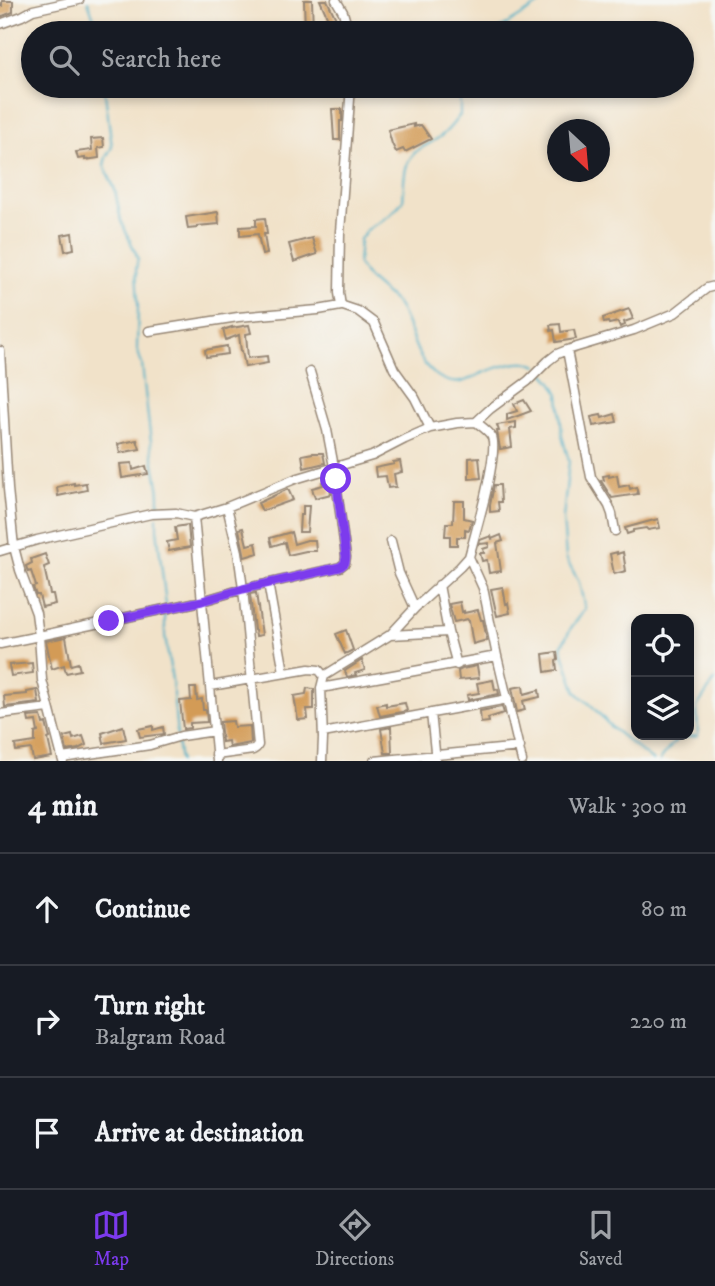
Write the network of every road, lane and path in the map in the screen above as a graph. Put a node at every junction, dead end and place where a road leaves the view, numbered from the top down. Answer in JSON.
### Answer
{"nodes":[{"id":1,"x":79,"y":0,"type":"edge"},
{"id":2,"x":336,"y":0,"type":"edge"},
{"id":3,"x":346,"y":21,"type":"edge"},
{"id":4,"x":0,"y":24,"type":"edge"},
{"id":5,"x":350,"y":98,"type":"edge"},
{"id":6,"x":715,"y":286,"type":"edge"},
{"id":7,"x":341,"y":305,"type":"junction"},
{"id":8,"x":149,"y":331,"type":"dead end"},
{"id":9,"x":566,"y":350,"type":"junction"},
{"id":10,"x":0,"y":351,"type":"edge"},
{"id":11,"x":1,"y":372,"type":"edge"},
{"id":12,"x":310,"y":372,"type":"dead end"},
{"id":13,"x":476,"y":422,"type":"junction"},
{"id":14,"x":430,"y":428,"type":"junction"},
{"id":15,"x":334,"y":467,"type":"junction"},
{"id":16,"x":227,"y":507,"type":"junction"},
{"id":17,"x":194,"y":517,"type":"junction"},
{"id":18,"x":615,"y":531,"type":"dead end"},
{"id":19,"x":391,"y":541,"type":"dead end"},
{"id":20,"x":14,"y":547,"type":"junction"},
{"id":21,"x":0,"y":551,"type":"edge"},
{"id":22,"x":469,"y":557,"type":"junction"},
{"id":23,"x":268,"y":583,"type":"junction"},
{"id":24,"x":439,"y":585,"type":"junction"},
{"id":25,"x":243,"y":589,"type":"junction"},
{"id":26,"x":202,"y":601,"type":"junction"},
{"id":27,"x":415,"y":608,"type":"junction"},
{"id":28,"x":448,"y":632,"type":"junction"},
{"id":29,"x":390,"y":635,"type":"junction"},
{"id":30,"x":39,"y":636,"type":"junction"},
{"id":31,"x":0,"y":644,"type":"edge"},
{"id":32,"x":497,"y":656,"type":"junction"},
{"id":33,"x":457,"y":665,"type":"junction"},
{"id":34,"x":284,"y":672,"type":"junction"},
{"id":35,"x":324,"y":676,"type":"junction"},
{"id":36,"x":253,"y":679,"type":"junction"},
{"id":37,"x":211,"y":686,"type":"junction"},
{"id":38,"x":321,"y":688,"type":"junction"},
{"id":39,"x":508,"y":699,"type":"junction"},
{"id":40,"x":49,"y":708,"type":"junction"},
{"id":41,"x":431,"y":713,"type":"junction"},
{"id":42,"x":0,"y":714,"type":"edge"},
{"id":43,"x":215,"y":731,"type":"junction"},
{"id":44,"x":323,"y":733,"type":"junction"},
{"id":45,"x":520,"y":747,"type":"junction"},
{"id":46,"x":216,"y":758,"type":"edge"},
{"id":47,"x":435,"y":758,"type":"edge"},
{"id":48,"x":63,"y":760,"type":"edge"},
{"id":49,"x":322,"y":761,"type":"edge"},
{"id":50,"x":374,"y":761,"type":"edge"},
{"id":51,"x":522,"y":761,"type":"edge"}],
"edges":[{"from":1,"to":4,"type":"street"},
{"from":2,"to":3,"type":"street"},
{"from":5,"to":7,"type":"street"},
{"from":6,"to":9,"type":"street"},
{"from":7,"to":8,"type":"street"},
{"from":7,"to":14,"type":"street"},
{"from":9,"to":13,"type":"street"},
{"from":9,"to":18,"type":"street"},
{"from":10,"to":11,"type":"street"},
{"from":11,"to":20,"type":"street"},
{"from":12,"to":15,"type":"street"},
{"from":13,"to":14,"type":"street"},
{"from":13,"to":22,"type":"street"},
{"from":14,"to":15,"type":"street"},
{"from":15,"to":16,"type":"street"},
{"from":15,"to":23,"type":"street"},
{"from":16,"to":17,"type":"street"},
{"from":16,"to":25,"type":"street"},
{"from":17,"to":20,"type":"street"},
{"from":17,"to":26,"type":"street"},
{"from":19,"to":27,"type":"street"},
{"from":20,"to":21,"type":"street"},
{"from":20,"to":30,"type":"street"},
{"from":22,"to":24,"type":"street"},
{"from":22,"to":32,"type":"street"},
{"from":23,"to":25,"type":"street"},
{"from":23,"to":34,"type":"street"},
{"from":24,"to":27,"type":"street"},
{"from":24,"to":28,"type":"street"},
{"from":25,"to":26,"type":"street"},
{"from":25,"to":36,"type":"street"},
{"from":26,"to":30,"type":"street"},
{"from":26,"to":37,"type":"street"},
{"from":27,"to":29,"type":"street"},
{"from":28,"to":29,"type":"street"},
{"from":28,"to":33,"type":"street"},
{"from":29,"to":35,"type":"street"},
{"from":30,"to":31,"type":"street"},
{"from":30,"to":40,"type":"street"},
{"from":32,"to":33,"type":"street"},
{"from":32,"to":39,"type":"street"},
{"from":33,"to":38,"type":"street"},
{"from":34,"to":35,"type":"street"},
{"from":34,"to":36,"type":"street"},
{"from":35,"to":38,"type":"street"},
{"from":36,"to":37,"type":"street"},
{"from":36,"to":46,"type":"street"},
{"from":37,"to":43,"type":"street"},
{"from":38,"to":44,"type":"street"},
{"from":39,"to":41,"type":"street"},
{"from":39,"to":45,"type":"street"},
{"from":40,"to":42,"type":"street"},
{"from":40,"to":48,"type":"street"},
{"from":41,"to":44,"type":"street"},
{"from":41,"to":47,"type":"street"},
{"from":43,"to":46,"type":"street"},
{"from":43,"to":48,"type":"street"},
{"from":44,"to":49,"type":"street"},
{"from":45,"to":47,"type":"street"},
{"from":45,"to":51,"type":"street"},
{"from":47,"to":50,"type":"street"}]}
